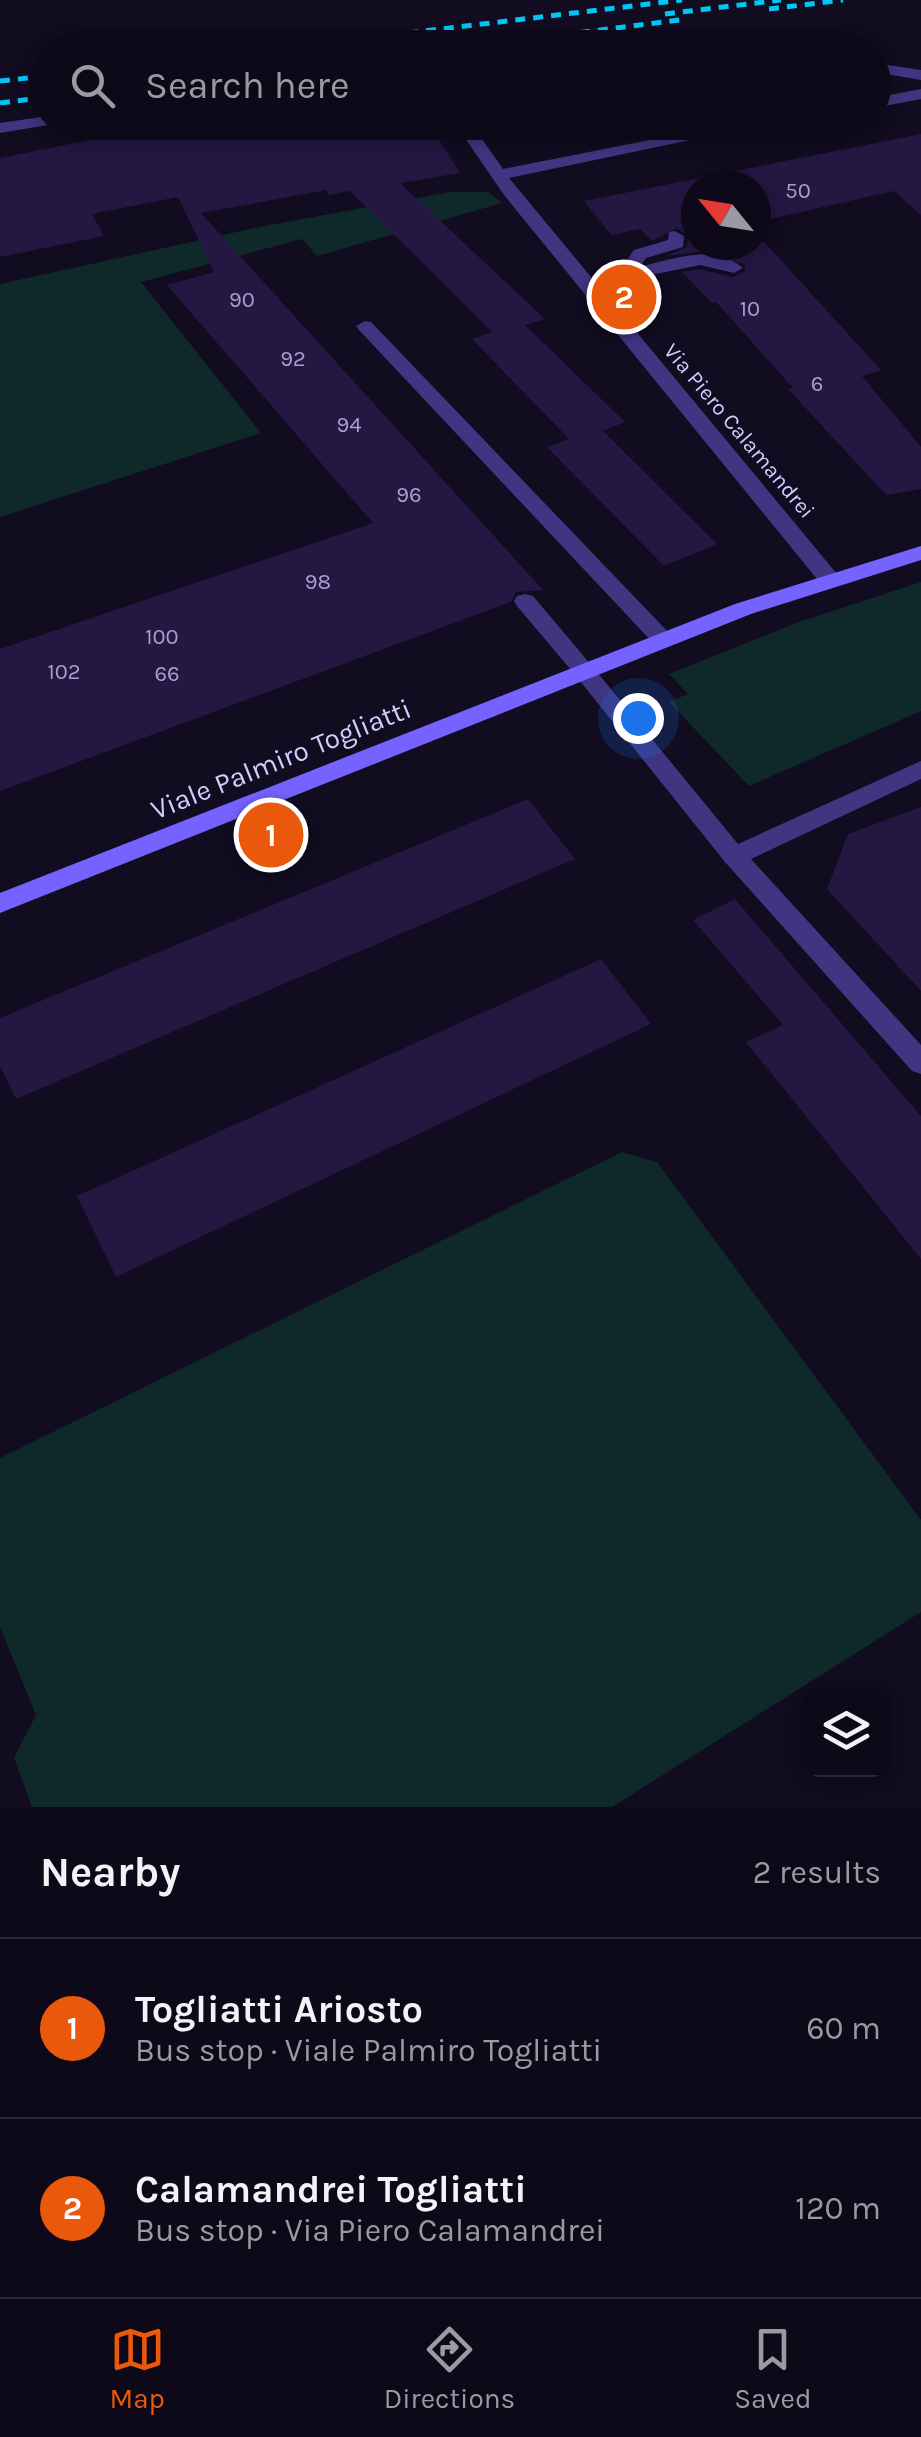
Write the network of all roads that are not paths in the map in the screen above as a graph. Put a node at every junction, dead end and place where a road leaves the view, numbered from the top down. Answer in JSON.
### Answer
{"nodes":[{"id":1,"x":891,"y":71,"type":"edge"},
{"id":2,"x":921,"y":75,"type":"edge"},
{"id":3,"x":921,"y":94,"type":"edge"},
{"id":4,"x":891,"y":100,"type":"edge"},
{"id":5,"x":30,"y":124,"type":"edge"},
{"id":6,"x":0,"y":128,"type":"edge"},
{"id":7,"x":474,"y":140,"type":"edge"},
{"id":8,"x":676,"y":140,"type":"edge"},
{"id":9,"x":498,"y":175,"type":"junction"},
{"id":10,"x":675,"y":236,"type":"dead end"},
{"id":11,"x":734,"y":268,"type":"dead end"},
{"id":12,"x":365,"y":326,"type":"dead end"},
{"id":13,"x":921,"y":553,"type":"edge"},
{"id":14,"x":829,"y":578,"type":"junction"},
{"id":15,"x":525,"y":601,"type":"dead end"},
{"id":16,"x":663,"y":640,"type":"junction"},
{"id":17,"x":584,"y":671,"type":"junction"},
{"id":18,"x":921,"y":769,"type":"edge"},
{"id":19,"x":734,"y":856,"type":"junction"},
{"id":20,"x":0,"y":903,"type":"edge"},
{"id":21,"x":921,"y":1063,"type":"edge"}],
"edges":[{"from":1,"to":2,"type":"street"},
{"from":3,"to":4,"type":"street"},
{"from":5,"to":6,"type":"street"},
{"from":7,"to":9,"type":"street","name":"Via Piero Calamandrei"},
{"from":8,"to":9,"type":"street"},
{"from":9,"to":14,"type":"street","name":"Via Piero Calamandrei"},
{"from":10,"to":11,"type":"street"},
{"from":12,"to":16,"type":"street"},
{"from":13,"to":14,"type":"street","name":"Viale Palmiro Togliatti"},
{"from":14,"to":16,"type":"street","name":"Viale Palmiro Togliatti"},
{"from":15,"to":17,"type":"street"},
{"from":16,"to":17,"type":"street","name":"Viale Palmiro Togliatti"},
{"from":17,"to":19,"type":"street"},
{"from":17,"to":20,"type":"street","name":"Viale Palmiro Togliatti"},
{"from":18,"to":19,"type":"street"},
{"from":19,"to":21,"type":"street"}]}
